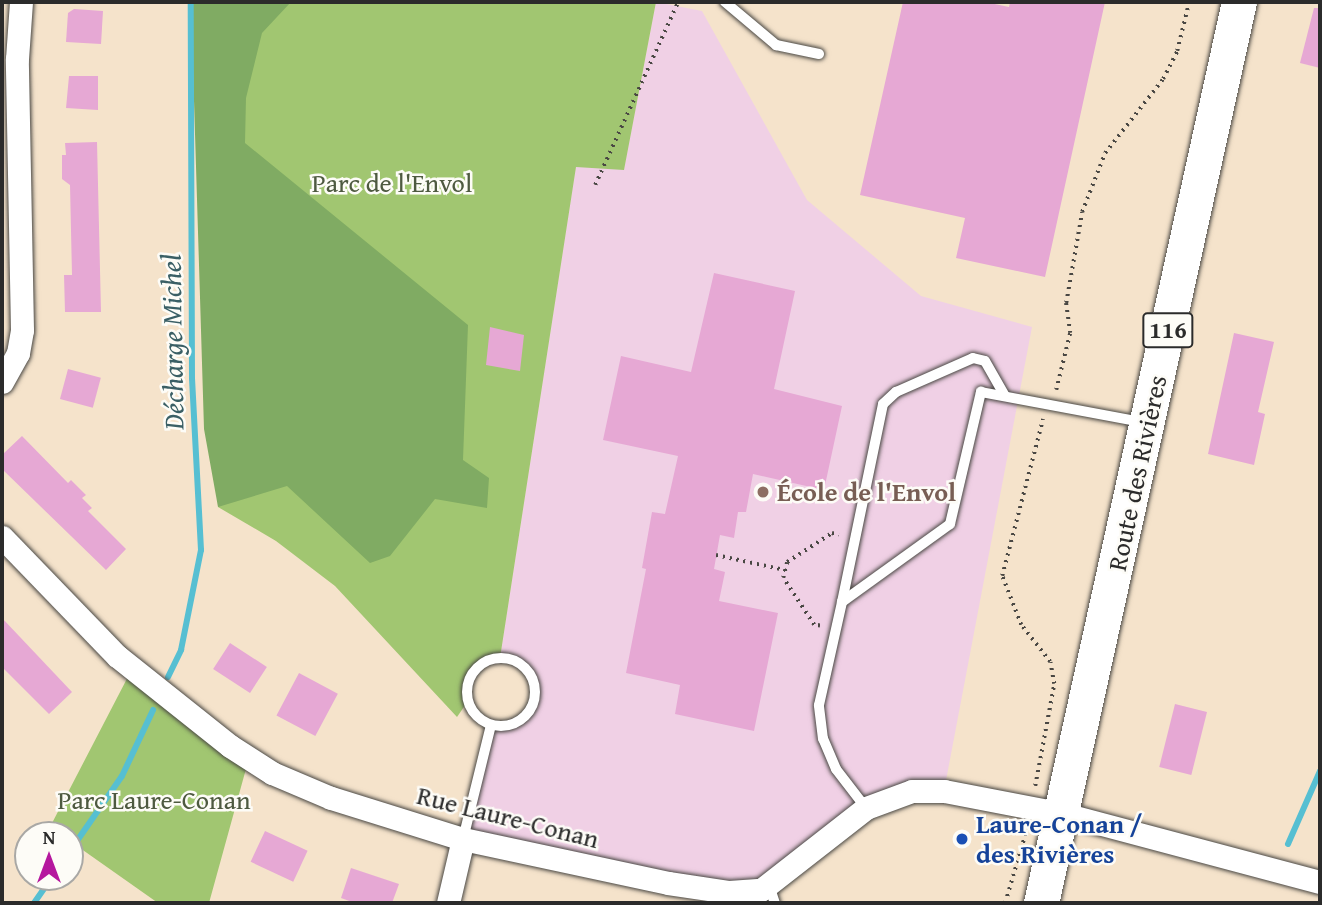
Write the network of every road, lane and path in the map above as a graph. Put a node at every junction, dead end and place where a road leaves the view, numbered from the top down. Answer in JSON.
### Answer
{"nodes":[{"id":1,"x":21,"y":2,"type":"edge"},
{"id":2,"x":678,"y":2,"type":"edge"},
{"id":3,"x":725,"y":2,"type":"edge"},
{"id":4,"x":1189,"y":2,"type":"edge"},
{"id":5,"x":1239,"y":2,"type":"edge"},
{"id":6,"x":819,"y":54,"type":"dead end"},
{"id":7,"x":9,"y":58,"type":"edge"},
{"id":8,"x":595,"y":185,"type":"dead end"},
{"id":9,"x":2,"y":382,"type":"edge"},
{"id":10,"x":1005,"y":396,"type":"junction"},
{"id":11,"x":1050,"y":404,"type":"junction"},
{"id":12,"x":1147,"y":423,"type":"junction"},
{"id":13,"x":2,"y":537,"type":"edge"},
{"id":14,"x":855,"y":539,"type":"junction"},
{"id":15,"x":716,"y":555,"type":"dead end"},
{"id":16,"x":785,"y":570,"type":"junction"},
{"id":17,"x":842,"y":602,"type":"junction"},
{"id":18,"x":836,"y":629,"type":"junction"},
{"id":19,"x":491,"y":725,"type":"junction"},
{"id":20,"x":1035,"y":785,"type":"dead end"},
{"id":21,"x":866,"y":808,"type":"junction"},
{"id":22,"x":1064,"y":814,"type":"junction"},
{"id":23,"x":1024,"y":836,"type":"dead end"},
{"id":24,"x":463,"y":839,"type":"junction"},
{"id":25,"x":1320,"y":881,"type":"edge"},
{"id":26,"x":772,"y":894,"type":"edge"},
{"id":27,"x":448,"y":903,"type":"edge"},
{"id":28,"x":1005,"y":903,"type":"edge"},
{"id":29,"x":1041,"y":903,"type":"edge"}],
"edges":[{"from":1,"to":7,"type":"street"},
{"from":2,"to":8,"type":"path"},
{"from":3,"to":6,"type":"lane"},
{"from":4,"to":11,"type":"path"},
{"from":5,"to":12,"type":"main road","name":"Route des Rivières","number":"116"},
{"from":7,"to":9,"type":"street"},
{"from":10,"to":11,"type":"lane"},
{"from":10,"to":14,"type":"lane"},
{"from":10,"to":17,"type":"lane"},
{"from":11,"to":12,"type":"lane"},
{"from":11,"to":20,"type":"path"},
{"from":12,"to":22,"type":"main road","name":"Route des Rivières","number":"116"},
{"from":13,"to":24,"type":"street","name":"Rue Laure-Conan"},
{"from":14,"to":16,"type":"path"},
{"from":14,"to":17,"type":"lane"},
{"from":15,"to":16,"type":"path"},
{"from":16,"to":18,"type":"path"},
{"from":17,"to":18,"type":"lane"},
{"from":18,"to":21,"type":"lane"},
{"from":19,"to":19,"type":"lane"},
{"from":19,"to":24,"type":"lane"},
{"from":21,"to":22,"type":"street","name":"Rue Laure-Conan"},
{"from":21,"to":26,"type":"street","name":"Rue Laure-Conan"},
{"from":22,"to":25,"type":"street","name":"Rue Laure-Conan"},
{"from":22,"to":29,"type":"main road","name":"Route des Rivières","number":"116"},
{"from":23,"to":28,"type":"path"},
{"from":24,"to":26,"type":"street","name":"Rue Laure-Conan"},
{"from":24,"to":27,"type":"street"}]}
